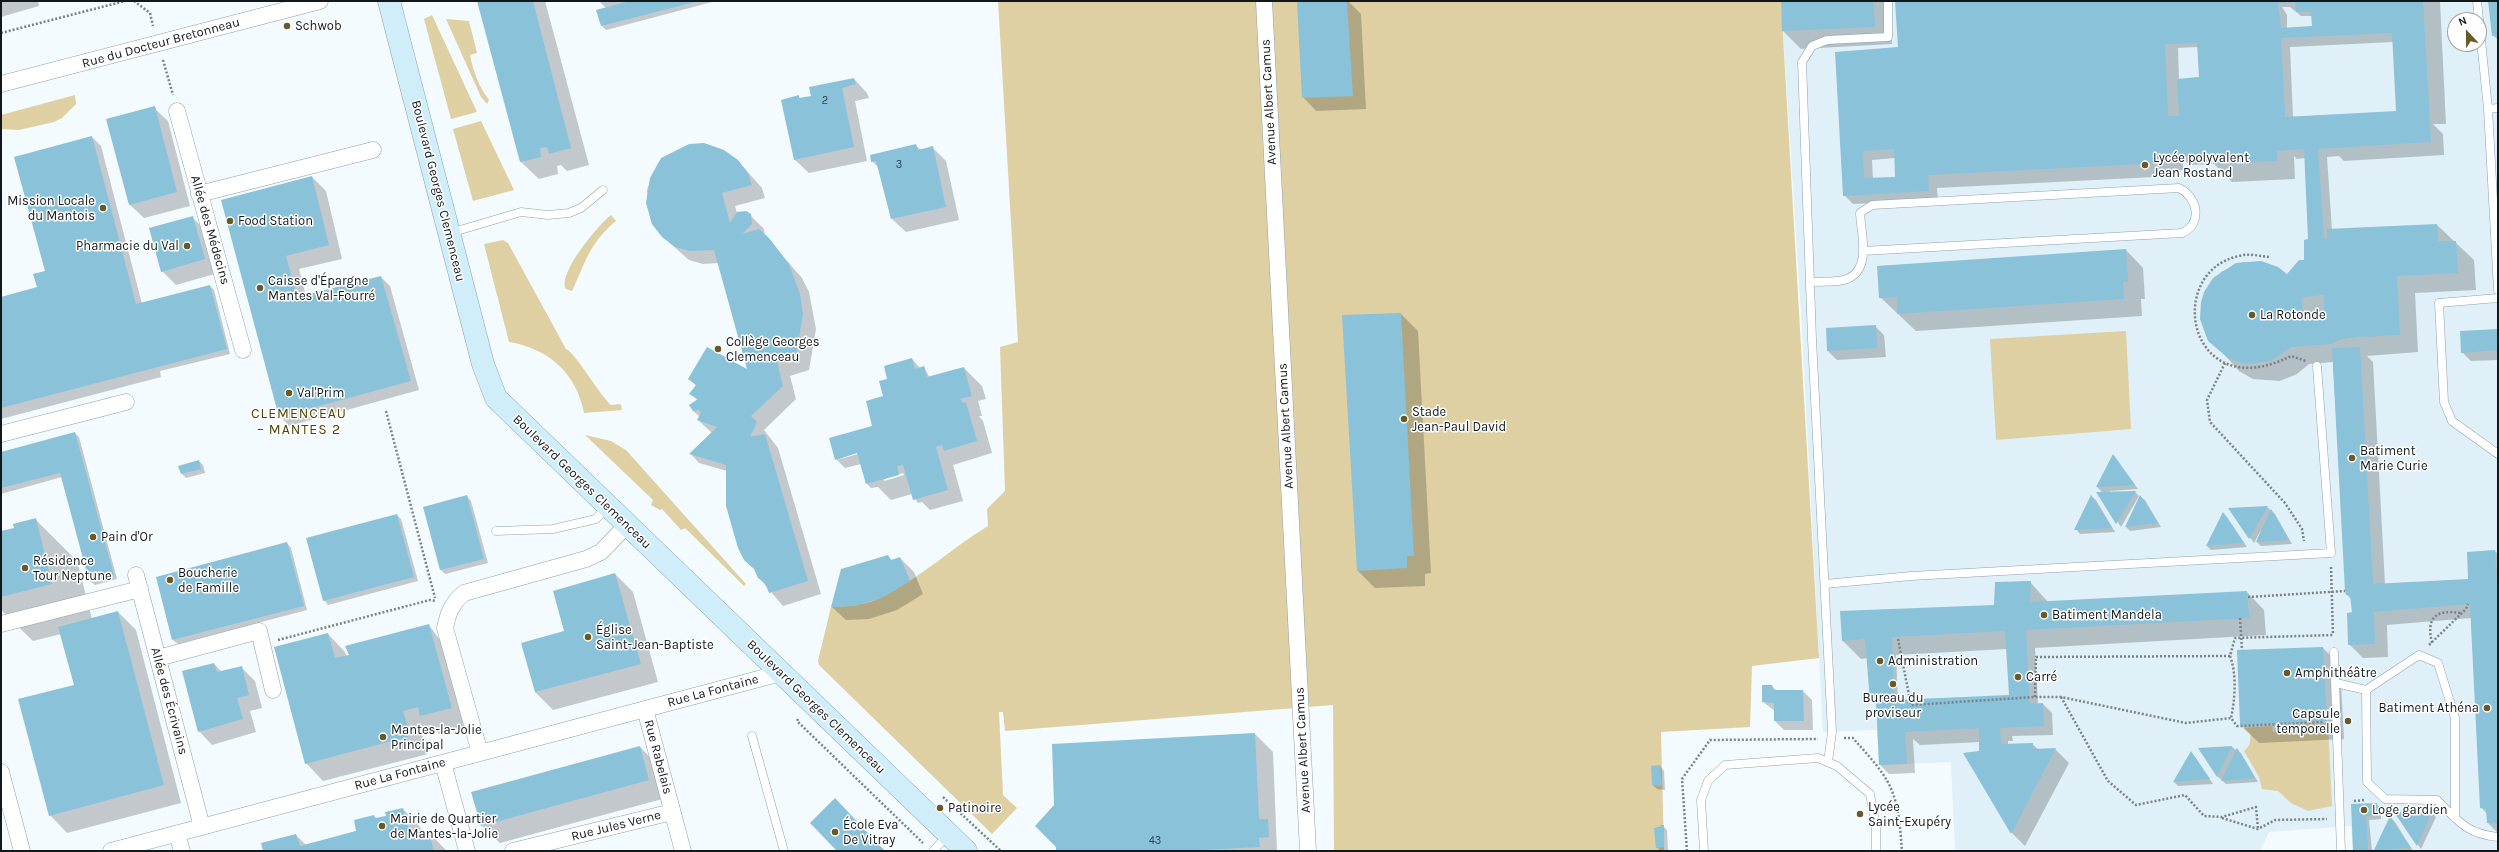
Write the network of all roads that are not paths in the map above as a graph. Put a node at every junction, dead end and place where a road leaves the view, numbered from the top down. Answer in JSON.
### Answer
{"nodes":[{"id":1,"x":320,"y":1,"type":"edge"},
{"id":2,"x":389,"y":1,"type":"edge"},
{"id":3,"x":1264,"y":1,"type":"edge"},
{"id":4,"x":1888,"y":1,"type":"edge"},
{"id":5,"x":2477,"y":1,"type":"edge"},
{"id":6,"x":1,"y":84,"type":"edge"},
{"id":7,"x":2498,"y":108,"type":"edge"},
{"id":8,"x":2488,"y":109,"type":"junction"},
{"id":9,"x":177,"y":111,"type":"road end"},
{"id":10,"x":373,"y":150,"type":"dead end"},
{"id":11,"x":603,"y":190,"type":"dead end"},
{"id":12,"x":200,"y":194,"type":"junction"},
{"id":13,"x":449,"y":233,"type":"junction"},
{"id":14,"x":1863,"y":251,"type":"junction"},
{"id":15,"x":1810,"y":282,"type":"junction"},
{"id":16,"x":2498,"y":290,"type":"edge"},
{"id":17,"x":2498,"y":298,"type":"edge"},
{"id":18,"x":243,"y":350,"type":"dead end"},
{"id":19,"x":2317,"y":366,"type":"road end"},
{"id":20,"x":126,"y":402,"type":"dead end"},
{"id":21,"x":1,"y":434,"type":"edge"},
{"id":22,"x":2498,"y":454,"type":"edge"},
{"id":23,"x":608,"y":506,"type":"junction"},
{"id":24,"x":627,"y":525,"type":"junction"},
{"id":25,"x":496,"y":531,"type":"dead end"},
{"id":26,"x":1824,"y":584,"type":"junction"},
{"id":27,"x":1,"y":624,"type":"edge"},
{"id":28,"x":2334,"y":652,"type":"dead end"},
{"id":29,"x":158,"y":658,"type":"junction"},
{"id":30,"x":781,"y":673,"type":"junction"},
{"id":31,"x":2336,"y":683,"type":"junction"},
{"id":32,"x":273,"y":690,"type":"dead end"},
{"id":33,"x":2366,"y":690,"type":"junction"},
{"id":34,"x":645,"y":709,"type":"junction"},
{"id":35,"x":752,"y":736,"type":"dead end"},
{"id":36,"x":480,"y":753,"type":"junction"},
{"id":37,"x":1828,"y":762,"type":"junction"},
{"id":38,"x":443,"y":763,"type":"junction"},
{"id":39,"x":1,"y":772,"type":"edge"},
{"id":40,"x":672,"y":812,"type":"junction"},
{"id":41,"x":2454,"y":818,"type":"junction"},
{"id":42,"x":202,"y":827,"type":"junction"},
{"id":43,"x":177,"y":834,"type":"junction"},
{"id":44,"x":948,"y":835,"type":"junction"},
{"id":45,"x":2498,"y":837,"type":"edge"},
{"id":46,"x":22,"y":851,"type":"edge"},
{"id":47,"x":111,"y":851,"type":"edge"},
{"id":48,"x":182,"y":851,"type":"edge"},
{"id":49,"x":467,"y":851,"type":"edge"},
{"id":50,"x":512,"y":851,"type":"edge"},
{"id":51,"x":683,"y":851,"type":"edge"},
{"id":52,"x":784,"y":851,"type":"edge"},
{"id":53,"x":933,"y":851,"type":"edge"},
{"id":54,"x":966,"y":851,"type":"edge"},
{"id":55,"x":1308,"y":851,"type":"edge"},
{"id":56,"x":1704,"y":851,"type":"edge"},
{"id":57,"x":1876,"y":851,"type":"edge"},
{"id":58,"x":2341,"y":851,"type":"edge"}],
"edges":[{"from":1,"to":6,"type":"street","name":"Rue du Docteur Bretonneau"},
{"from":2,"to":13,"type":"main road","name":"Boulevard Georges Clemenceau"},
{"from":3,"to":55,"type":"street","name":"Avenue Albert Camus"},
{"from":4,"to":15,"type":"lane"},
{"from":5,"to":8,"type":"lane"},
{"from":7,"to":8,"type":"lane"},
{"from":8,"to":16,"type":"lane"},
{"from":9,"to":12,"type":"street","name":"Allée des Médecins"},
{"from":10,"to":12,"type":"street"},
{"from":11,"to":13,"type":"lane"},
{"from":12,"to":18,"type":"street","name":"Allée des Médecins"},
{"from":13,"to":23,"type":"main road","name":"Boulevard Georges Clemenceau"},
{"from":14,"to":14,"type":"lane"},
{"from":14,"to":15,"type":"lane"},
{"from":15,"to":26,"type":"lane"},
{"from":17,"to":22,"type":"lane"},
{"from":19,"to":26,"type":"lane"},
{"from":20,"to":21,"type":"street"},
{"from":23,"to":24,"type":"main road","name":"Boulevard Georges Clemenceau"},
{"from":23,"to":25,"type":"lane"},
{"from":24,"to":30,"type":"main road","name":"Boulevard Georges Clemenceau"},
{"from":24,"to":36,"type":"street"},
{"from":26,"to":37,"type":"lane"},
{"from":27,"to":29,"type":"street","name":"Allée des Écrivains"},
{"from":28,"to":31,"type":"lane"},
{"from":29,"to":32,"type":"street"},
{"from":29,"to":42,"type":"street","name":"Allée des Écrivains"},
{"from":30,"to":34,"type":"street","name":"Rue La Fontaine"},
{"from":30,"to":44,"type":"main road","name":"Boulevard Georges Clemenceau"},
{"from":31,"to":33,"type":"lane"},
{"from":31,"to":58,"type":"lane"},
{"from":33,"to":41,"type":"lane"},
{"from":33,"to":41,"type":"lane"},
{"from":34,"to":36,"type":"street","name":"Rue La Fontaine"},
{"from":34,"to":40,"type":"street","name":"Rue Rabelais"},
{"from":35,"to":52,"type":"lane"},
{"from":36,"to":38,"type":"street","name":"Rue La Fontaine"},
{"from":37,"to":56,"type":"lane"},
{"from":37,"to":57,"type":"lane"},
{"from":38,"to":42,"type":"street","name":"Rue La Fontaine"},
{"from":38,"to":49,"type":"street"},
{"from":39,"to":46,"type":"street"},
{"from":40,"to":50,"type":"street","name":"Rue Jules Verne"},
{"from":40,"to":51,"type":"street","name":"Rue Rabelais"},
{"from":41,"to":45,"type":"lane"},
{"from":42,"to":43,"type":"street","name":"Rue La Fontaine"},
{"from":43,"to":47,"type":"street","name":"Rue La Fontaine"},
{"from":43,"to":48,"type":"street"},
{"from":44,"to":53,"type":"lane"},
{"from":44,"to":54,"type":"main road","name":"Boulevard Georges Clemenceau"}]}
